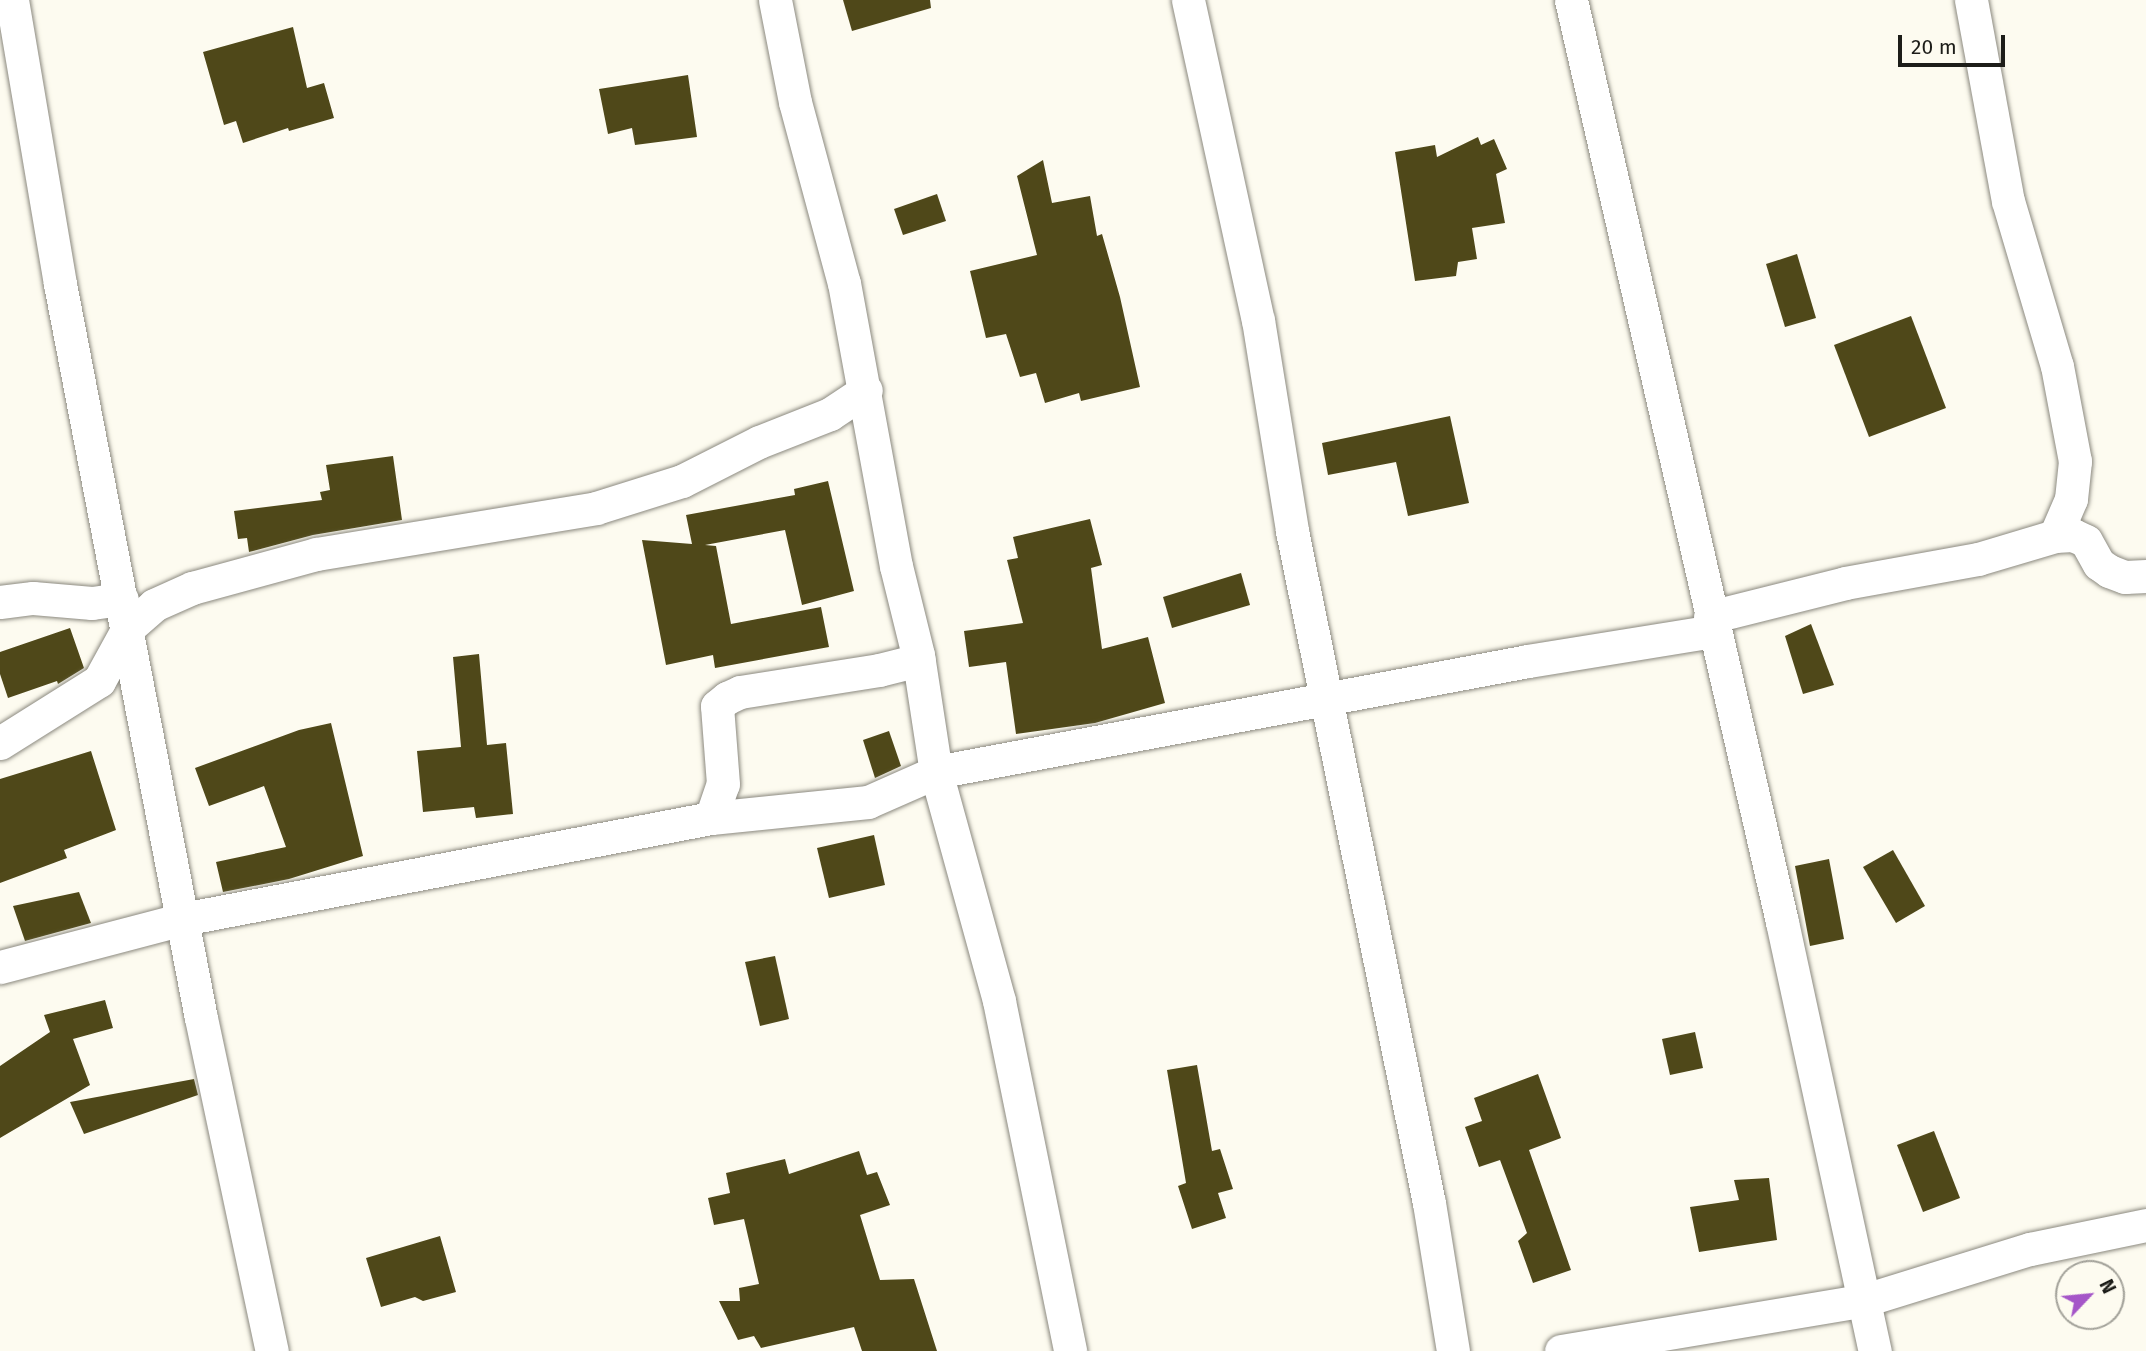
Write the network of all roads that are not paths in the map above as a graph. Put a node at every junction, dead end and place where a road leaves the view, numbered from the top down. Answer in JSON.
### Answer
{"nodes":[{"id":1,"x":12,"y":0,"type":"edge"},
{"id":2,"x":775,"y":0,"type":"edge"},
{"id":3,"x":1188,"y":0,"type":"edge"},
{"id":4,"x":1572,"y":0,"type":"edge"},
{"id":5,"x":1971,"y":0,"type":"edge"},
{"id":6,"x":866,"y":390,"type":"junction"},
{"id":7,"x":2055,"y":536,"type":"junction"},
{"id":8,"x":2146,"y":576,"type":"edge"},
{"id":9,"x":0,"y":602,"type":"edge"},
{"id":10,"x":125,"y":614,"type":"junction"},
{"id":11,"x":1712,"y":624,"type":"junction"},
{"id":12,"x":919,"y":660,"type":"junction"},
{"id":13,"x":1324,"y":701,"type":"junction"},
{"id":14,"x":0,"y":743,"type":"edge"},
{"id":15,"x":936,"y":772,"type":"junction"},
{"id":16,"x":711,"y":818,"type":"junction"},
{"id":17,"x":183,"y":919,"type":"junction"},
{"id":18,"x":0,"y":967,"type":"edge"},
{"id":19,"x":2146,"y":1225,"type":"edge"},
{"id":20,"x":1865,"y":1300,"type":"junction"},
{"id":21,"x":272,"y":1351,"type":"edge"},
{"id":22,"x":1070,"y":1351,"type":"edge"},
{"id":23,"x":1452,"y":1351,"type":"edge"},
{"id":24,"x":1561,"y":1351,"type":"edge"},
{"id":25,"x":1875,"y":1351,"type":"edge"}],
"edges":[{"from":1,"to":10,"type":"street"},
{"from":2,"to":6,"type":"street"},
{"from":3,"to":13,"type":"street"},
{"from":4,"to":11,"type":"street"},
{"from":5,"to":7,"type":"street"},
{"from":6,"to":10,"type":"street"},
{"from":6,"to":12,"type":"street"},
{"from":7,"to":8,"type":"street"},
{"from":7,"to":11,"type":"street"},
{"from":9,"to":10,"type":"street"},
{"from":10,"to":14,"type":"street"},
{"from":10,"to":17,"type":"street"},
{"from":11,"to":13,"type":"street"},
{"from":11,"to":20,"type":"street"},
{"from":12,"to":15,"type":"street"},
{"from":12,"to":16,"type":"street"},
{"from":13,"to":15,"type":"street"},
{"from":13,"to":23,"type":"street"},
{"from":15,"to":16,"type":"street"},
{"from":15,"to":22,"type":"street"},
{"from":16,"to":17,"type":"street"},
{"from":17,"to":18,"type":"street"},
{"from":17,"to":21,"type":"street"},
{"from":19,"to":20,"type":"street"},
{"from":20,"to":24,"type":"street"},
{"from":20,"to":25,"type":"street"}]}
